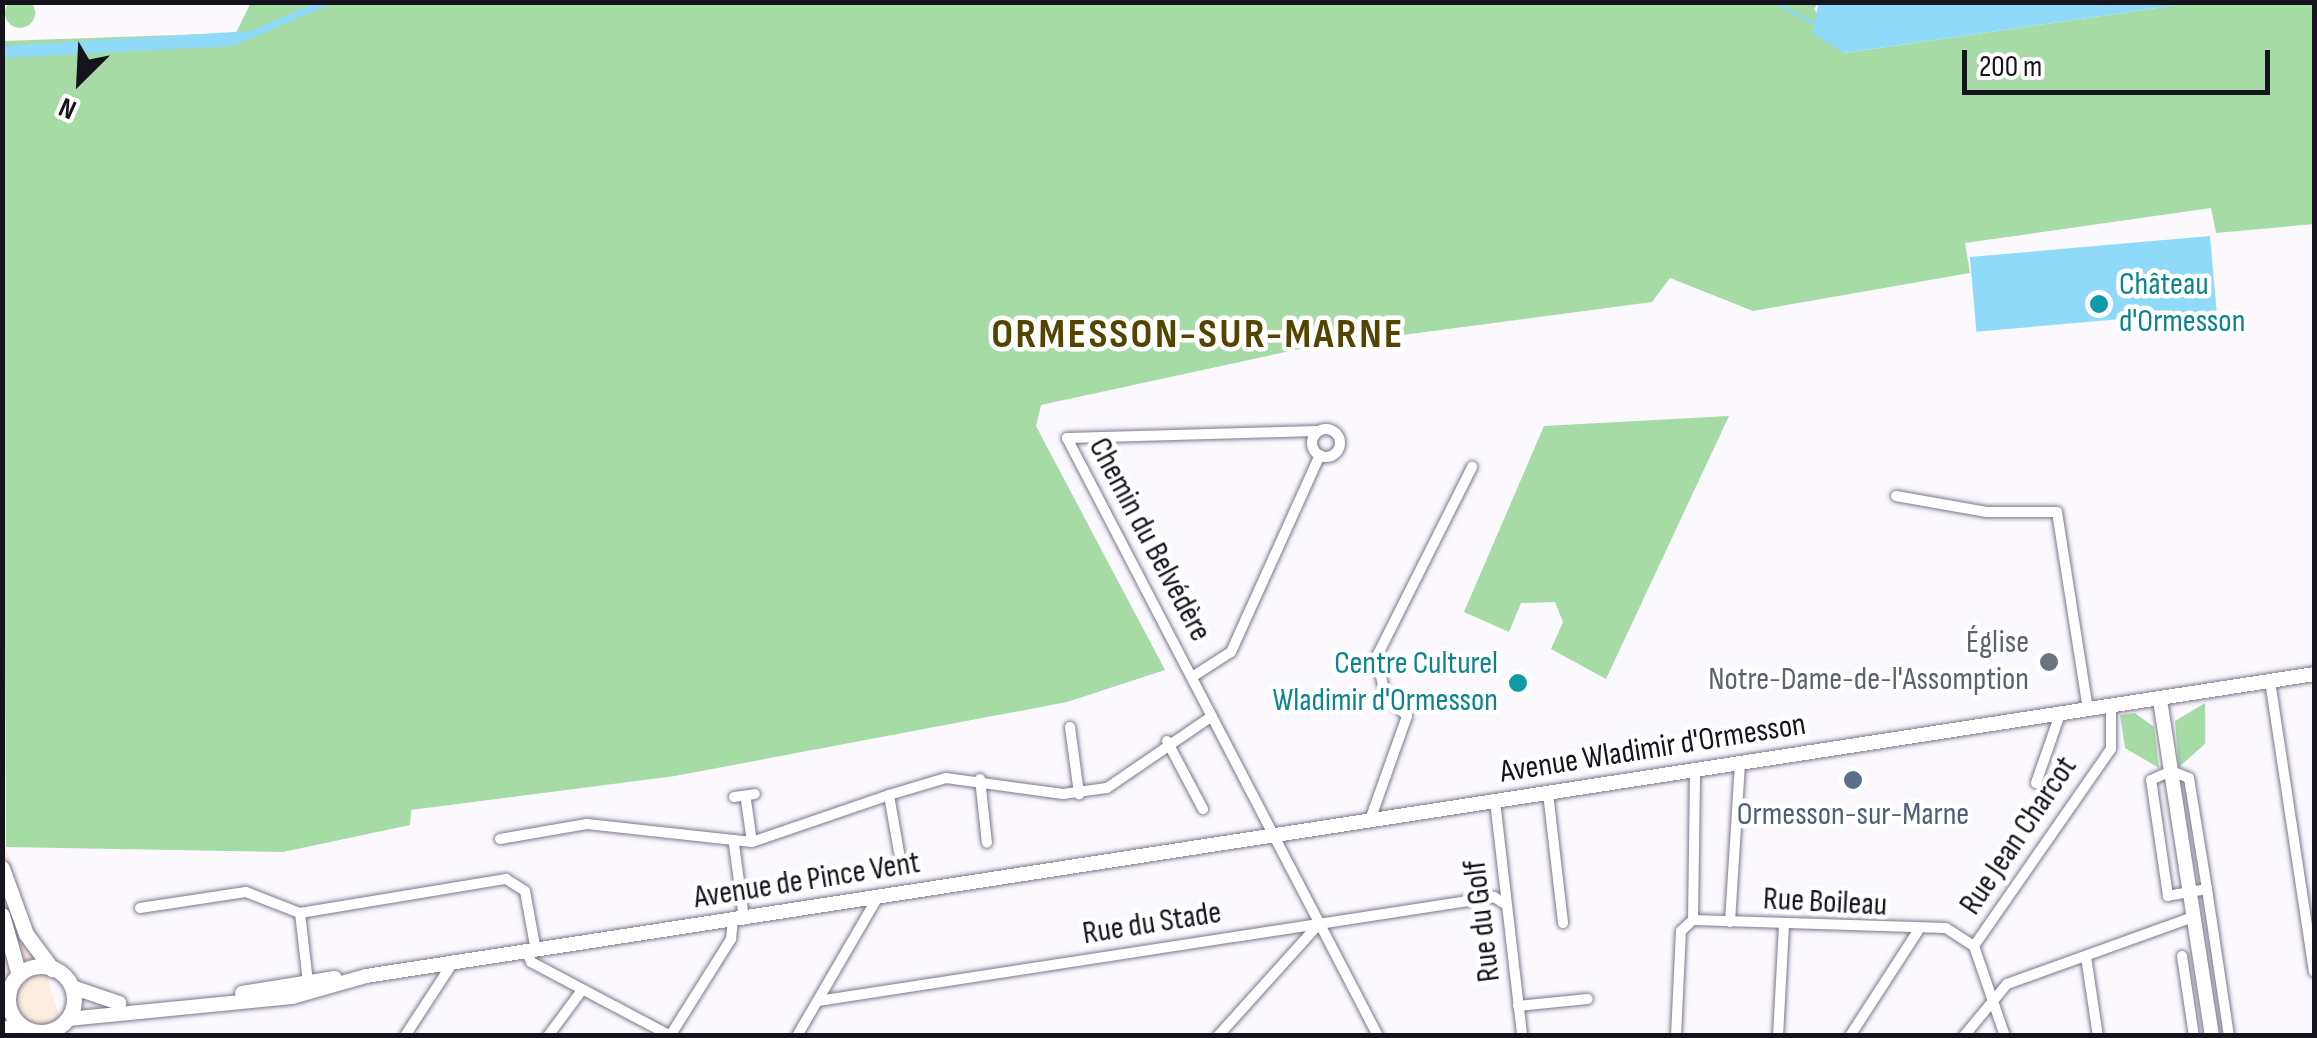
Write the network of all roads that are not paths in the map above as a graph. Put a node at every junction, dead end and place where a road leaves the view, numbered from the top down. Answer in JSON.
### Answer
{"nodes":[{"id":1,"x":1318,"y":431,"type":"junction"},
{"id":2,"x":1320,"y":455,"type":"junction"},
{"id":3,"x":1472,"y":468,"type":"dead end"},
{"id":4,"x":1896,"y":496,"type":"dead end"},
{"id":5,"x":2314,"y":674,"type":"edge"},
{"id":6,"x":1192,"y":677,"type":"junction"},
{"id":7,"x":2270,"y":681,"type":"junction"},
{"id":8,"x":2160,"y":700,"type":"junction"},
{"id":9,"x":2111,"y":706,"type":"junction"},
{"id":10,"x":2088,"y":710,"type":"junction"},
{"id":11,"x":2060,"y":714,"type":"junction"},
{"id":12,"x":1212,"y":716,"type":"junction"},
{"id":13,"x":1070,"y":727,"type":"dead end"},
{"id":14,"x":1167,"y":741,"type":"junction"},
{"id":15,"x":1740,"y":763,"type":"junction"},
{"id":16,"x":1695,"y":770,"type":"junction"},
{"id":17,"x":2171,"y":771,"type":"junction"},
{"id":18,"x":980,"y":779,"type":"junction"},
{"id":19,"x":2036,"y":784,"type":"dead end"},
{"id":20,"x":1548,"y":792,"type":"junction"},
{"id":21,"x":1079,"y":794,"type":"junction"},
{"id":22,"x":889,"y":795,"type":"junction"},
{"id":23,"x":745,"y":797,"type":"dead end"},
{"id":24,"x":1494,"y":801,"type":"junction"},
{"id":25,"x":1202,"y":810,"type":"dead end"},
{"id":26,"x":1370,"y":820,"type":"junction"},
{"id":27,"x":1273,"y":835,"type":"junction"},
{"id":28,"x":500,"y":839,"type":"dead end"},
{"id":29,"x":752,"y":842,"type":"junction"},
{"id":30,"x":987,"y":843,"type":"dead end"},
{"id":31,"x":734,"y":844,"type":"junction"},
{"id":32,"x":899,"y":852,"type":"dead end"},
{"id":33,"x":2,"y":868,"type":"edge"},
{"id":34,"x":1504,"y":884,"type":"junction"},
{"id":35,"x":2207,"y":889,"type":"junction"},
{"id":36,"x":2190,"y":893,"type":"junction"},
{"id":37,"x":878,"y":897,"type":"junction"},
{"id":38,"x":1494,"y":897,"type":"junction"},
{"id":39,"x":1507,"y":905,"type":"junction"},
{"id":40,"x":140,"y":908,"type":"dead end"},
{"id":41,"x":300,"y":913,"type":"junction"},
{"id":42,"x":2,"y":915,"type":"edge"},
{"id":43,"x":2193,"y":917,"type":"junction"},
{"id":44,"x":738,"y":920,"type":"junction"},
{"id":45,"x":1693,"y":920,"type":"junction"},
{"id":46,"x":1730,"y":922,"type":"junction"},
{"id":47,"x":1319,"y":924,"type":"junction"},
{"id":48,"x":1563,"y":924,"type":"dead end"},
{"id":49,"x":1784,"y":925,"type":"junction"},
{"id":50,"x":1918,"y":931,"type":"junction"},
{"id":51,"x":1974,"y":946,"type":"junction"},
{"id":52,"x":532,"y":951,"type":"junction"},
{"id":53,"x":2182,"y":956,"type":"dead end"},
{"id":54,"x":2086,"y":957,"type":"junction"},
{"id":55,"x":452,"y":964,"type":"junction"},
{"id":56,"x":52,"y":968,"type":"junction"},
{"id":57,"x":2314,"y":972,"type":"edge"},
{"id":58,"x":19,"y":975,"type":"junction"},
{"id":59,"x":349,"y":980,"type":"junction"},
{"id":60,"x":308,"y":982,"type":"junction"},
{"id":61,"x":72,"y":987,"type":"junction"},
{"id":62,"x":582,"y":990,"type":"junction"},
{"id":63,"x":2222,"y":990,"type":"junction"},
{"id":64,"x":1996,"y":991,"type":"junction"},
{"id":65,"x":2205,"y":992,"type":"junction"},
{"id":66,"x":2188,"y":994,"type":"junction"},
{"id":67,"x":232,"y":997,"type":"junction"},
{"id":68,"x":1588,"y":999,"type":"dead end"},
{"id":69,"x":818,"y":1001,"type":"junction"},
{"id":70,"x":6,"y":1002,"type":"edge"},
{"id":71,"x":145,"y":1006,"type":"junction"},
{"id":72,"x":1518,"y":1006,"type":"junction"},
{"id":73,"x":21,"y":1026,"type":"junction"},
{"id":74,"x":63,"y":1027,"type":"edge"},
{"id":75,"x":2,"y":1029,"type":"edge"},
{"id":76,"x":40,"y":1034,"type":"edge"},
{"id":77,"x":670,"y":1035,"type":"edge"},
{"id":78,"x":405,"y":1036,"type":"edge"},
{"id":79,"x":548,"y":1036,"type":"edge"},
{"id":80,"x":796,"y":1036,"type":"edge"},
{"id":81,"x":1218,"y":1036,"type":"edge"},
{"id":82,"x":1378,"y":1036,"type":"edge"},
{"id":83,"x":1522,"y":1036,"type":"edge"},
{"id":84,"x":1676,"y":1036,"type":"edge"},
{"id":85,"x":1778,"y":1036,"type":"edge"},
{"id":86,"x":1850,"y":1036,"type":"edge"},
{"id":87,"x":1964,"y":1036,"type":"edge"},
{"id":88,"x":2005,"y":1036,"type":"edge"},
{"id":89,"x":2098,"y":1036,"type":"edge"},
{"id":90,"x":2194,"y":1036,"type":"edge"},
{"id":91,"x":2212,"y":1036,"type":"edge"},
{"id":92,"x":2229,"y":1036,"type":"edge"}],
"edges":[{"from":1,"to":2,"type":"street"},
{"from":1,"to":2,"type":"street"},
{"from":1,"to":6,"type":"street","name":"Chemin du Belvédère"},
{"from":2,"to":6,"type":"street"},
{"from":3,"to":26,"type":"street"},
{"from":4,"to":10,"type":"street"},
{"from":5,"to":7,"type":"main road","name":"Avenue Wladimir d'Ormesson"},
{"from":6,"to":12,"type":"street","name":"Chemin du Belvédère"},
{"from":7,"to":8,"type":"main road","name":"Avenue Wladimir d'Ormesson"},
{"from":7,"to":57,"type":"street"},
{"from":8,"to":9,"type":"main road","name":"Avenue Wladimir d'Ormesson"},
{"from":8,"to":17,"type":"main road"},
{"from":9,"to":10,"type":"main road","name":"Avenue Wladimir d'Ormesson"},
{"from":9,"to":51,"type":"street","name":"Rue Jean Charcot"},
{"from":10,"to":11,"type":"main road","name":"Avenue Wladimir d'Ormesson"},
{"from":11,"to":15,"type":"main road","name":"Avenue Wladimir d'Ormesson"},
{"from":11,"to":19,"type":"street"},
{"from":12,"to":14,"type":"street"},
{"from":12,"to":27,"type":"street","name":"Chemin du Belvédère"},
{"from":13,"to":21,"type":"street"},
{"from":14,"to":21,"type":"street"},
{"from":14,"to":25,"type":"street"},
{"from":15,"to":16,"type":"main road","name":"Avenue Wladimir d'Ormesson"},
{"from":15,"to":46,"type":"street"},
{"from":16,"to":20,"type":"main road","name":"Avenue Wladimir d'Ormesson"},
{"from":16,"to":45,"type":"street"},
{"from":17,"to":35,"type":"street"},
{"from":17,"to":36,"type":"main road"},
{"from":18,"to":21,"type":"street"},
{"from":18,"to":22,"type":"street"},
{"from":18,"to":30,"type":"street"},
{"from":20,"to":24,"type":"main road","name":"Avenue Wladimir d'Ormesson"},
{"from":20,"to":48,"type":"street"},
{"from":22,"to":29,"type":"street"},
{"from":22,"to":32,"type":"street"},
{"from":23,"to":29,"type":"street"},
{"from":24,"to":26,"type":"main road","name":"Avenue Wladimir d'Ormesson"},
{"from":24,"to":34,"type":"street","name":"Rue du Golf"},
{"from":26,"to":27,"type":"main road","name":"Avenue Wladimir d'Ormesson"},
{"from":27,"to":37,"type":"main road","name":"Avenue de Pince Vent"},
{"from":27,"to":47,"type":"street","name":"Chemin du Belvédère"},
{"from":28,"to":31,"type":"street"},
{"from":29,"to":31,"type":"street"},
{"from":31,"to":44,"type":"street"},
{"from":33,"to":56,"type":"main road"},
{"from":34,"to":38,"type":"street"},
{"from":34,"to":39,"type":"street","name":"Rue du Golf"},
{"from":35,"to":36,"type":"street"},
{"from":35,"to":63,"type":"street"},
{"from":36,"to":43,"type":"main road"},
{"from":37,"to":44,"type":"main road","name":"Avenue de Pince Vent"},
{"from":37,"to":69,"type":"street"},
{"from":38,"to":39,"type":"street"},
{"from":38,"to":47,"type":"street","name":"Rue du Stade"},
{"from":39,"to":72,"type":"street","name":"Rue du Golf"},
{"from":40,"to":41,"type":"street"},
{"from":41,"to":52,"type":"street"},
{"from":41,"to":60,"type":"street"},
{"from":42,"to":58,"type":"main road"},
{"from":43,"to":54,"type":"street"},
{"from":43,"to":65,"type":"main road"},
{"from":44,"to":52,"type":"main road","name":"Avenue de Pince Vent"},
{"from":44,"to":77,"type":"street"},
{"from":45,"to":46,"type":"street","name":"Rue Boileau"},
{"from":45,"to":84,"type":"street"},
{"from":46,"to":49,"type":"street","name":"Rue Boileau"},
{"from":47,"to":69,"type":"street","name":"Rue du Stade"},
{"from":47,"to":81,"type":"street"},
{"from":47,"to":82,"type":"street","name":"Chemin du Belvédère"},
{"from":49,"to":50,"type":"street","name":"Rue Boileau"},
{"from":49,"to":85,"type":"street"},
{"from":50,"to":51,"type":"street","name":"Rue Boileau"},
{"from":50,"to":86,"type":"street"},
{"from":51,"to":64,"type":"street","name":"Rue Jean Charcot"},
{"from":52,"to":55,"type":"main road","name":"Avenue de Pince Vent"},
{"from":52,"to":62,"type":"street"},
{"from":53,"to":66,"type":"street"},
{"from":54,"to":64,"type":"street"},
{"from":54,"to":89,"type":"street"},
{"from":55,"to":59,"type":"main road","name":"Avenue de Pince Vent"},
{"from":55,"to":78,"type":"street"},
{"from":56,"to":58,"type":"main road"},
{"from":56,"to":61,"type":"main road"},
{"from":58,"to":70,"type":"main road"},
{"from":59,"to":60,"type":"main road","name":"Avenue de Pince Vent"},
{"from":59,"to":67,"type":"main road","name":"Avenue de Pince Vent"},
{"from":60,"to":67,"type":"main road","name":"Avenue de Pince Vent"},
{"from":61,"to":71,"type":"main road","name":"Avenue de Pince Vent"},
{"from":61,"to":74,"type":"main road"},
{"from":62,"to":77,"type":"street"},
{"from":62,"to":79,"type":"street"},
{"from":63,"to":65,"type":"street"},
{"from":63,"to":92,"type":"street"},
{"from":64,"to":87,"type":"street"},
{"from":64,"to":88,"type":"street","name":"Rue Jean Charcot"},
{"from":65,"to":66,"type":"street"},
{"from":65,"to":91,"type":"main road"},
{"from":66,"to":90,"type":"street"},
{"from":67,"to":71,"type":"main road","name":"Avenue de Pince Vent"},
{"from":68,"to":72,"type":"street"},
{"from":69,"to":80,"type":"street"},
{"from":70,"to":73,"type":"main road"},
{"from":71,"to":74,"type":"main road","name":"Avenue de Pince Vent"},
{"from":72,"to":83,"type":"street","name":"Rue du Golf"},
{"from":73,"to":75,"type":"main road"},
{"from":73,"to":76,"type":"main road"},
{"from":74,"to":76,"type":"main road"}]}
